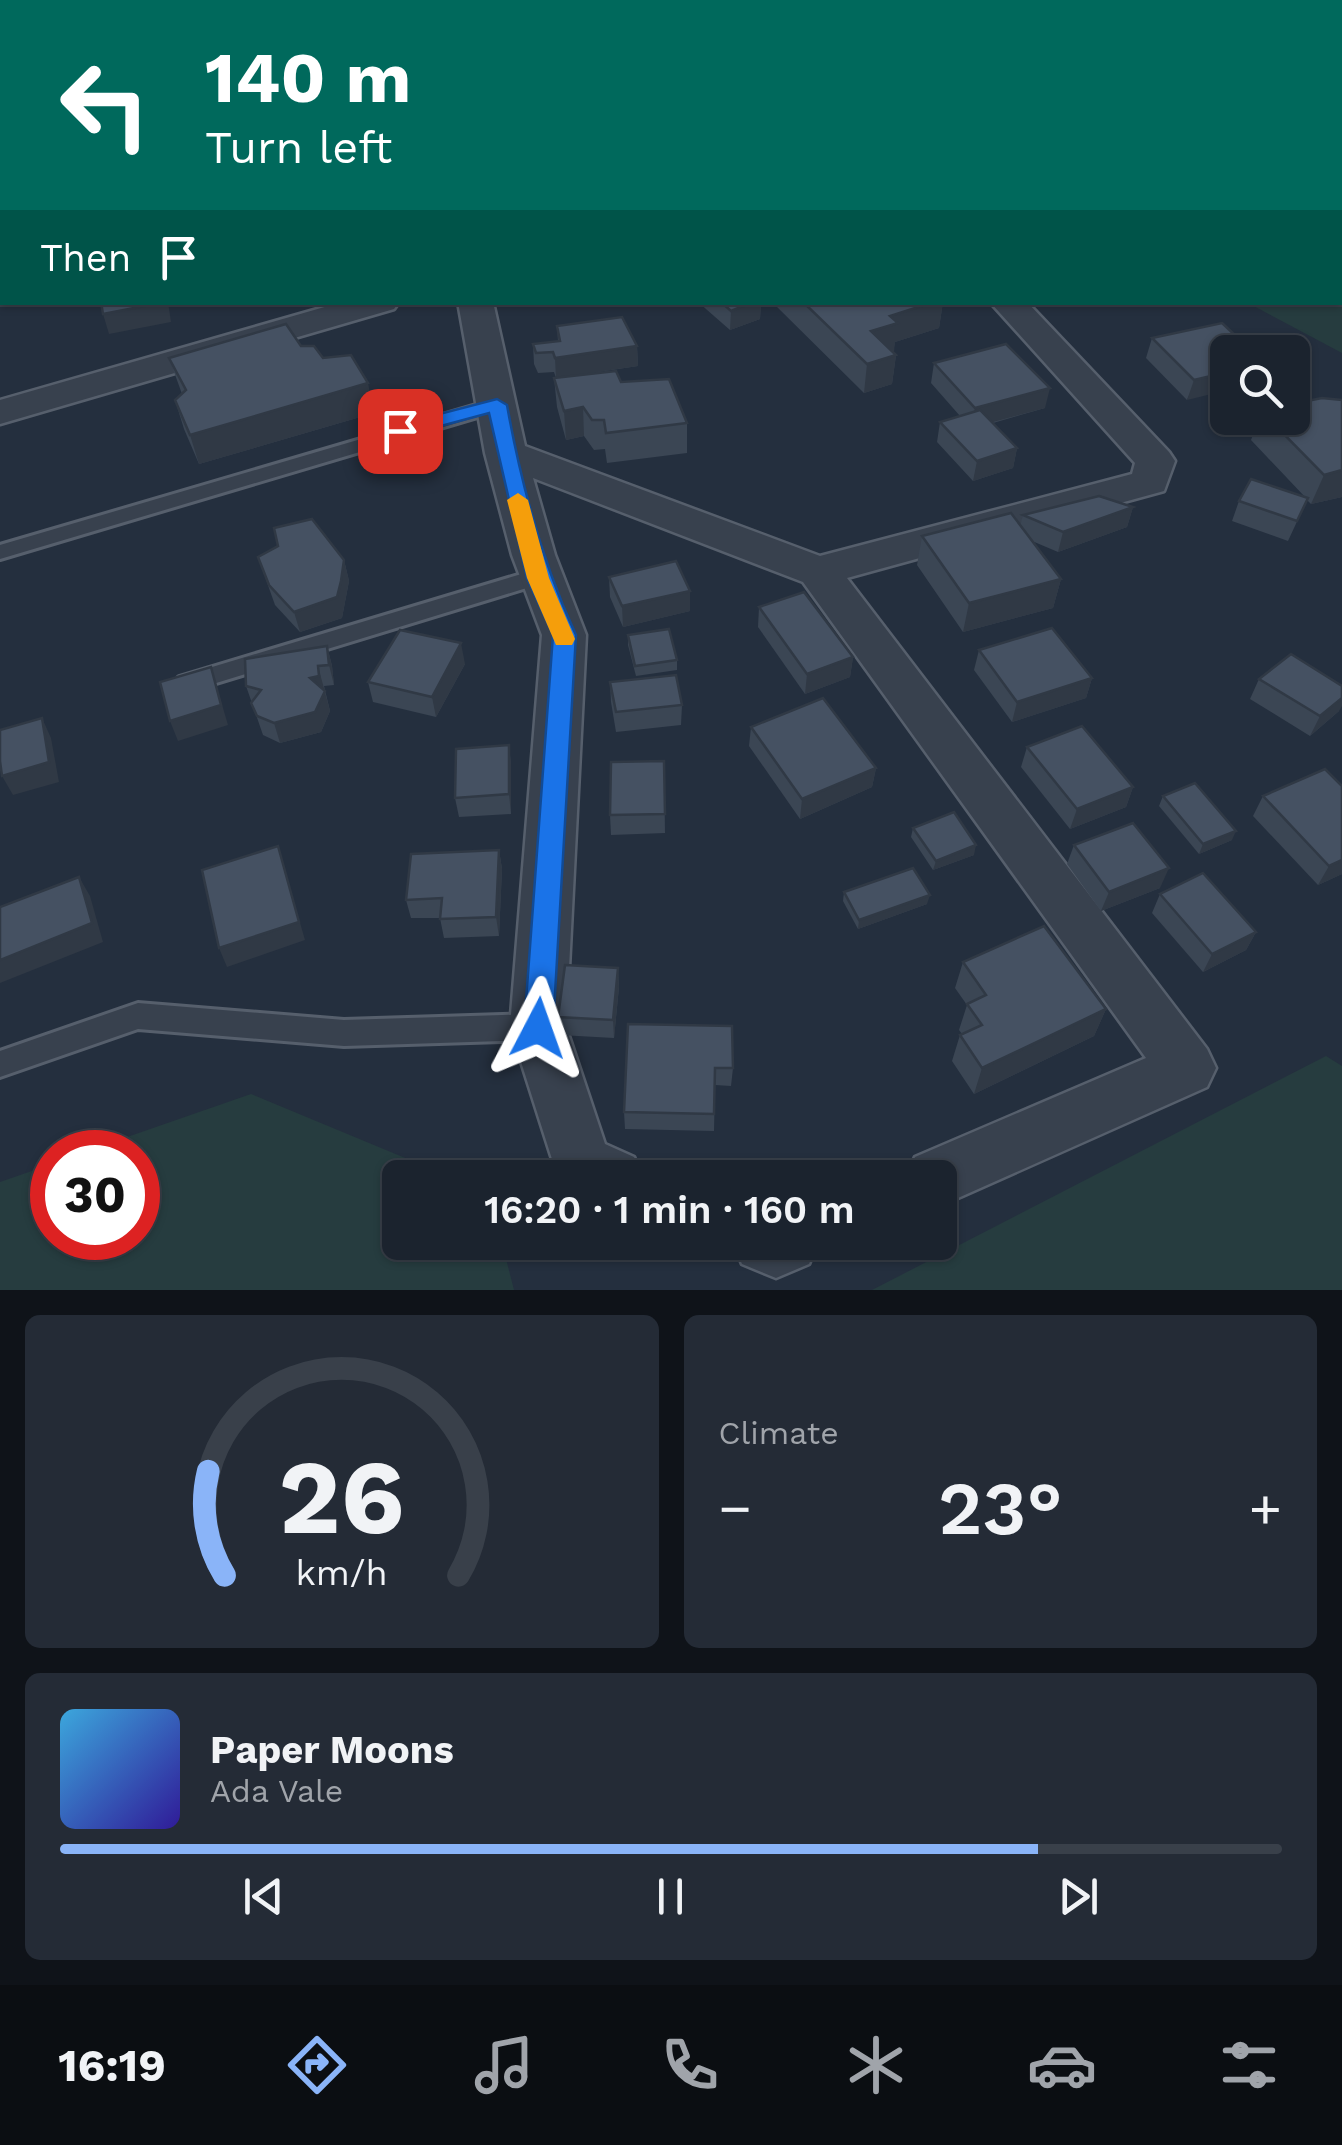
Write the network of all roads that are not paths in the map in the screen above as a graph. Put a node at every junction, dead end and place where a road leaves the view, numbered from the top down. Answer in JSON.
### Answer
{"nodes":[{"id":1,"x":372,"y":305,"type":"edge"},
{"id":2,"x":476,"y":305,"type":"edge"},
{"id":3,"x":1010,"y":305,"type":"edge"},
{"id":4,"x":497,"y":405,"type":"junction"},
{"id":5,"x":0,"y":412,"type":"edge"},
{"id":6,"x":506,"y":453,"type":"junction"},
{"id":7,"x":0,"y":552,"type":"edge"},
{"id":8,"x":818,"y":571,"type":"junction"},
{"id":9,"x":538,"y":578,"type":"junction"},
{"id":10,"x":181,"y":685,"type":"edge"},
{"id":11,"x":538,"y":1028,"type":"junction"},
{"id":12,"x":0,"y":1064,"type":"edge"},
{"id":13,"x":581,"y":1160,"type":"edge"},
{"id":14,"x":957,"y":1169,"type":"edge"}],
"edges":[{"from":1,"to":5,"type":"street"},
{"from":2,"to":4,"type":"street"},
{"from":3,"to":8,"type":"street"},
{"from":4,"to":6,"type":"street"},
{"from":4,"to":7,"type":"lane"},
{"from":6,"to":8,"type":"street"},
{"from":6,"to":9,"type":"street"},
{"from":8,"to":14,"type":"street"},
{"from":9,"to":10,"type":"lane"},
{"from":9,"to":11,"type":"street"},
{"from":11,"to":12,"type":"lane"},
{"from":11,"to":13,"type":"street"}]}
